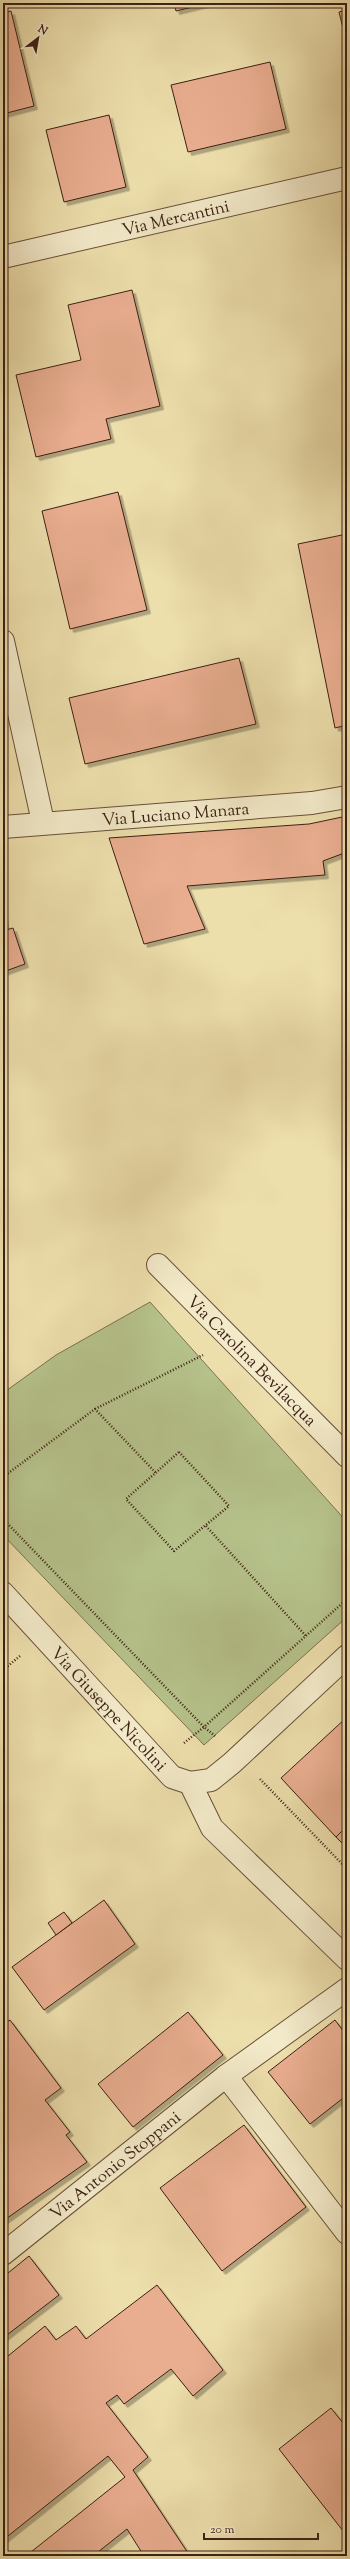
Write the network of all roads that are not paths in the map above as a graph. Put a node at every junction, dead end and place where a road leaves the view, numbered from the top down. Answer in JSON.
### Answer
{"nodes":[{"id":1,"x":347,"y":178,"type":"edge"},
{"id":2,"x":3,"y":256,"type":"edge"},
{"id":3,"x":3,"y":641,"type":"edge"},
{"id":4,"x":347,"y":797,"type":"edge"},
{"id":5,"x":43,"y":822,"type":"junction"},
{"id":6,"x":3,"y":827,"type":"edge"},
{"id":7,"x":158,"y":1265,"type":"dead end"},
{"id":8,"x":347,"y":1456,"type":"edge"},
{"id":9,"x":3,"y":1593,"type":"edge"},
{"id":10,"x":347,"y":1656,"type":"edge"},
{"id":11,"x":190,"y":1783,"type":"junction"},
{"id":12,"x":347,"y":1959,"type":"edge"},
{"id":13,"x":347,"y":1989,"type":"edge"},
{"id":14,"x":226,"y":2076,"type":"junction"},
{"id":15,"x":347,"y":2233,"type":"edge"},
{"id":16,"x":3,"y":2254,"type":"edge"}],
"edges":[{"from":1,"to":2,"type":"street","name":"Via Mercantini"},
{"from":3,"to":5,"type":"street"},
{"from":4,"to":5,"type":"street","name":"Via Luciano Manara"},
{"from":5,"to":6,"type":"street","name":"Via Luciano Manara"},
{"from":7,"to":8,"type":"street","name":"Via Carolina Bevilacqua"},
{"from":9,"to":11,"type":"street","name":"Via Giuseppe Nicolini"},
{"from":10,"to":11,"type":"street"},
{"from":11,"to":12,"type":"street"},
{"from":13,"to":14,"type":"street","name":"Via Antonio Stoppani"},
{"from":14,"to":15,"type":"street"},
{"from":14,"to":16,"type":"street","name":"Via Antonio Stoppani"}]}
